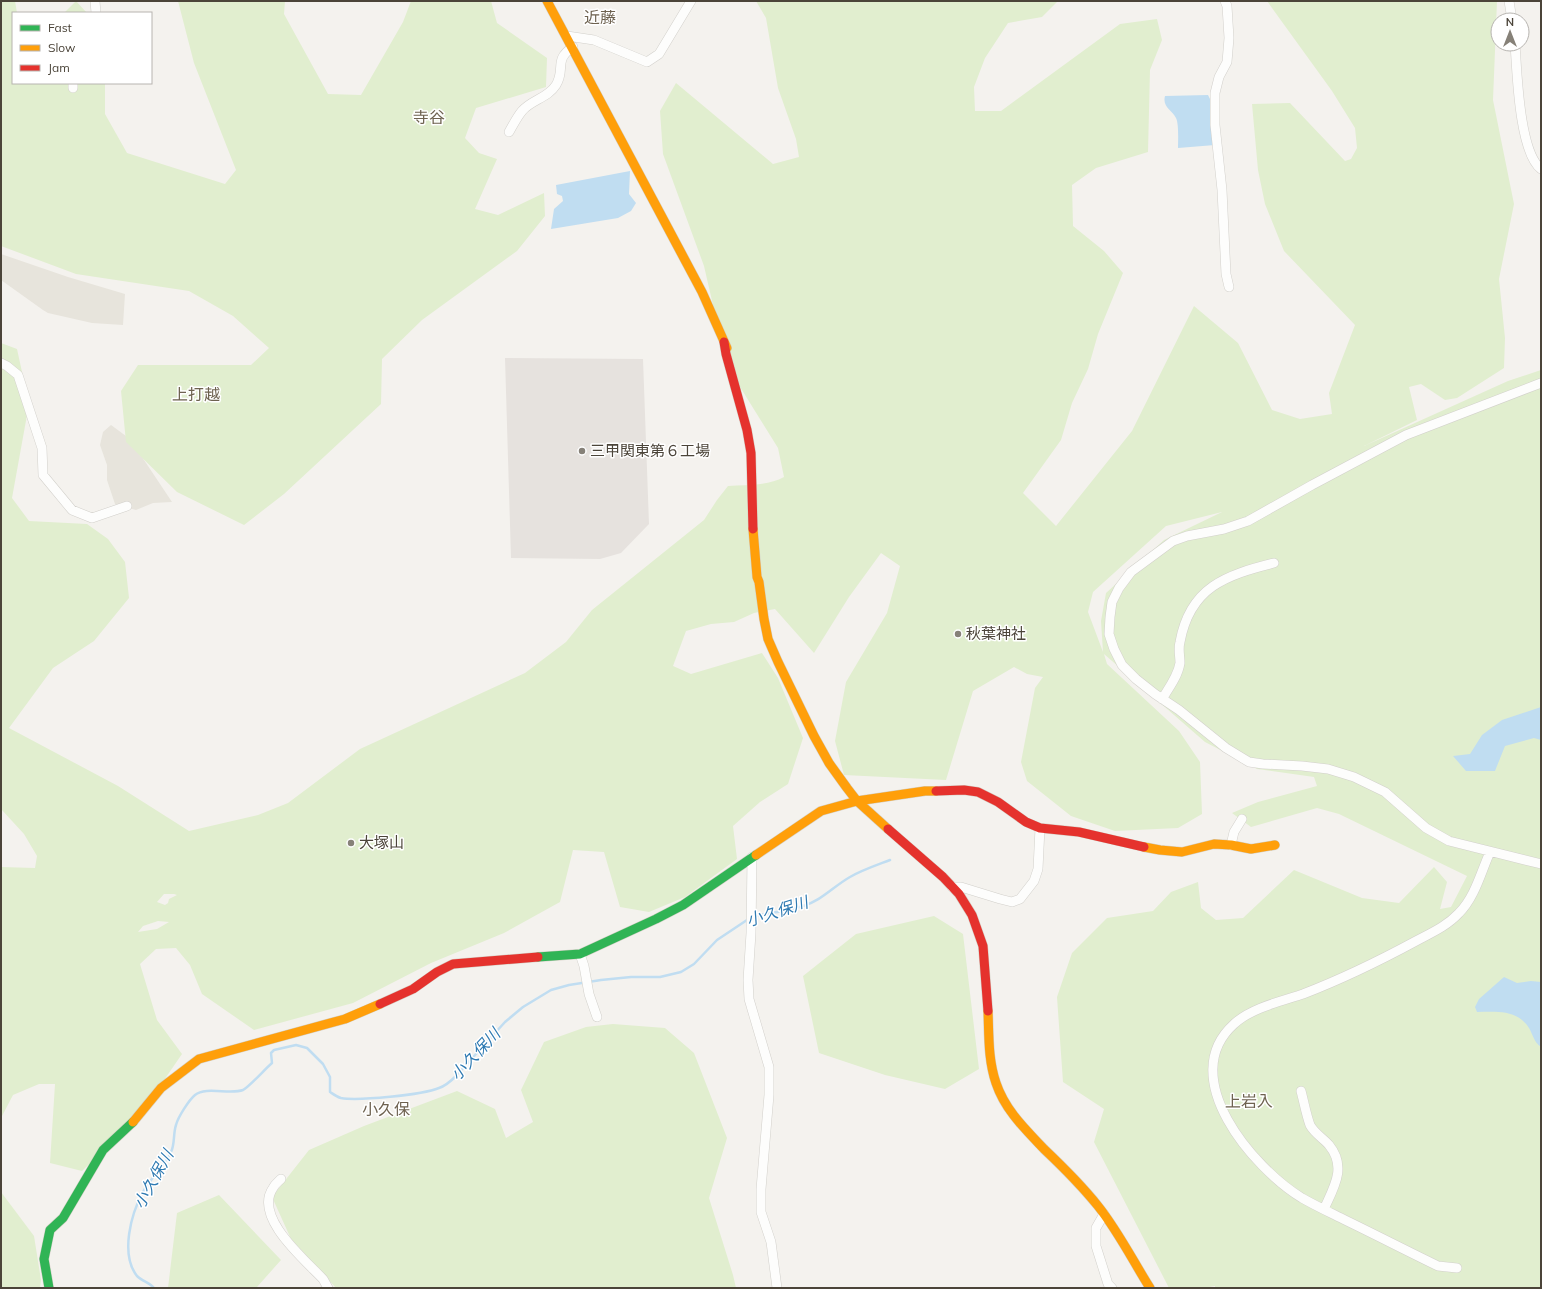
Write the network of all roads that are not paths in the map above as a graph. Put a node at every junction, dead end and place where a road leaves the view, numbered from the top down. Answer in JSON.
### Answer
{"nodes":[{"id":1,"x":95,"y":1,"type":"edge"},
{"id":2,"x":548,"y":1,"type":"edge"},
{"id":3,"x":691,"y":1,"type":"edge"},
{"id":4,"x":1225,"y":1,"type":"edge"},
{"id":5,"x":1509,"y":1,"type":"edge"},
{"id":6,"x":96,"y":12,"type":"edge"},
{"id":7,"x":1511,"y":12,"type":"edge"},
{"id":8,"x":567,"y":36,"type":"junction"},
{"id":9,"x":573,"y":47,"type":"junction"},
{"id":10,"x":1516,"y":52,"type":"edge"},
{"id":11,"x":509,"y":132,"type":"dead end"},
{"id":12,"x":1541,"y":168,"type":"edge"},
{"id":13,"x":1229,"y":287,"type":"dead end"},
{"id":14,"x":1,"y":363,"type":"edge"},
{"id":15,"x":1541,"y":383,"type":"edge"},
{"id":16,"x":127,"y":506,"type":"dead end"},
{"id":17,"x":1274,"y":563,"type":"dead end"},
{"id":18,"x":1162,"y":699,"type":"junction"},
{"id":19,"x":857,"y":801,"type":"junction"},
{"id":20,"x":1242,"y":819,"type":"dead end"},
{"id":21,"x":1040,"y":828,"type":"junction"},
{"id":22,"x":1231,"y":845,"type":"junction"},
{"id":23,"x":1275,"y":845,"type":"dead end"},
{"id":24,"x":1490,"y":852,"type":"junction"},
{"id":25,"x":752,"y":857,"type":"junction"},
{"id":26,"x":1541,"y":864,"type":"edge"},
{"id":27,"x":952,"y":887,"type":"junction"},
{"id":28,"x":580,"y":954,"type":"junction"},
{"id":29,"x":597,"y":1017,"type":"dead end"},
{"id":30,"x":1301,"y":1091,"type":"dead end"},
{"id":31,"x":281,"y":1179,"type":"dead end"},
{"id":32,"x":1324,"y":1209,"type":"junction"},
{"id":33,"x":1104,"y":1214,"type":"junction"},
{"id":34,"x":1457,"y":1268,"type":"dead end"},
{"id":35,"x":49,"y":1288,"type":"edge"},
{"id":36,"x":328,"y":1288,"type":"edge"},
{"id":37,"x":777,"y":1288,"type":"edge"},
{"id":38,"x":1112,"y":1288,"type":"edge"},
{"id":39,"x":1150,"y":1288,"type":"edge"}],
"edges":[{"from":1,"to":6,"type":"street"},
{"from":2,"to":8,"type":"street"},
{"from":3,"to":8,"type":"street"},
{"from":4,"to":13,"type":"street"},
{"from":5,"to":7,"type":"street"},
{"from":8,"to":9,"type":"street"},
{"from":9,"to":11,"type":"street"},
{"from":9,"to":19,"type":"street"},
{"from":10,"to":12,"type":"street"},
{"from":14,"to":16,"type":"street"},
{"from":15,"to":18,"type":"street"},
{"from":17,"to":18,"type":"street"},
{"from":18,"to":24,"type":"street"},
{"from":19,"to":21,"type":"street"},
{"from":19,"to":25,"type":"street"},
{"from":19,"to":27,"type":"street"},
{"from":20,"to":22,"type":"street"},
{"from":21,"to":22,"type":"street"},
{"from":21,"to":27,"type":"street"},
{"from":22,"to":23,"type":"street"},
{"from":24,"to":26,"type":"street"},
{"from":24,"to":32,"type":"street"},
{"from":25,"to":28,"type":"street"},
{"from":25,"to":37,"type":"street"},
{"from":27,"to":33,"type":"street"},
{"from":28,"to":29,"type":"street"},
{"from":28,"to":35,"type":"street"},
{"from":30,"to":32,"type":"street"},
{"from":31,"to":36,"type":"street"},
{"from":32,"to":34,"type":"street"},
{"from":33,"to":38,"type":"street"},
{"from":33,"to":39,"type":"street"}]}
